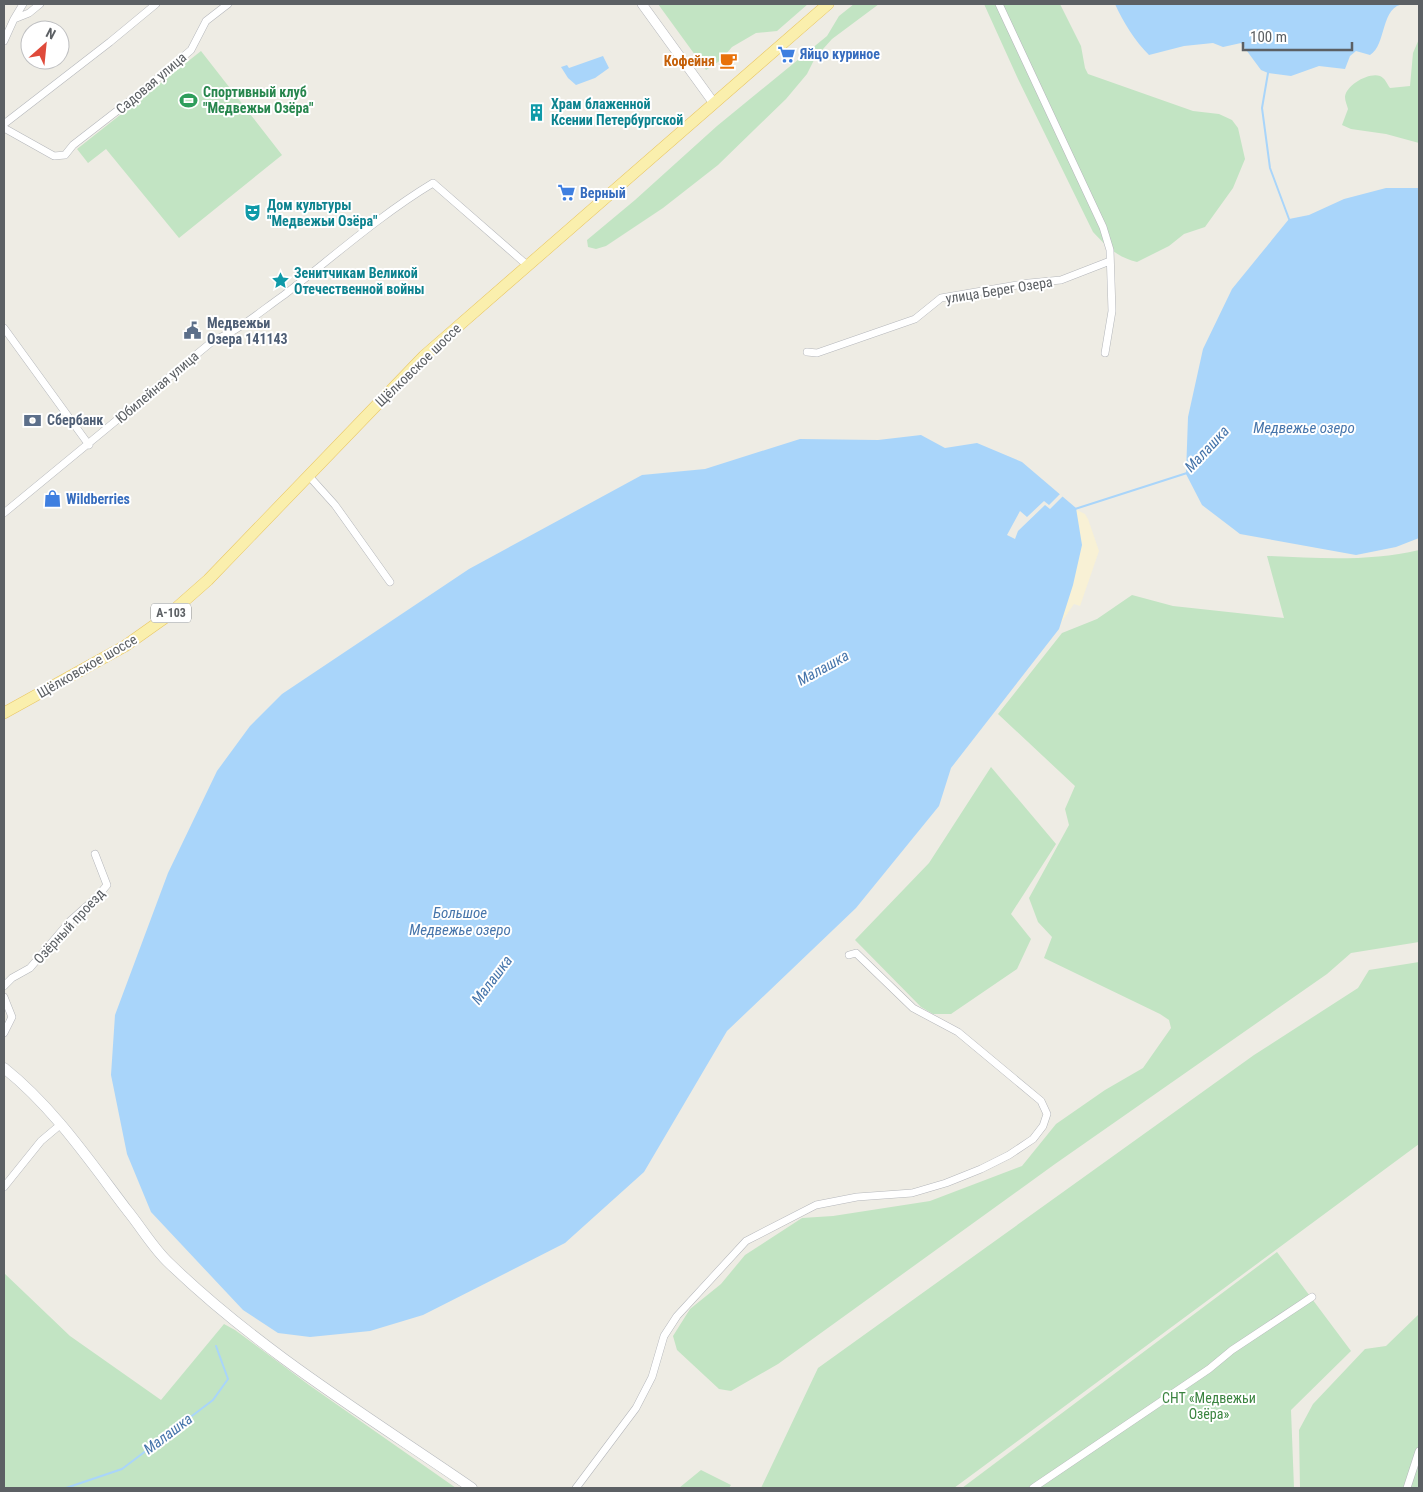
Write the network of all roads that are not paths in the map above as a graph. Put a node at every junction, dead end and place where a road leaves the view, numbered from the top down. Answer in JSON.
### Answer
{"nodes":[{"id":1,"x":23,"y":4,"type":"edge"},
{"id":2,"x":40,"y":4,"type":"edge"},
{"id":3,"x":156,"y":4,"type":"edge"},
{"id":4,"x":228,"y":4,"type":"edge"},
{"id":5,"x":642,"y":4,"type":"edge"},
{"id":6,"x":828,"y":4,"type":"edge"},
{"id":7,"x":999,"y":4,"type":"edge"},
{"id":8,"x":14,"y":19,"type":"junction"},
{"id":9,"x":4,"y":41,"type":"edge"},
{"id":10,"x":713,"y":102,"type":"junction"},
{"id":11,"x":4,"y":126,"type":"edge"},
{"id":12,"x":1110,"y":261,"type":"junction"},
{"id":13,"x":527,"y":265,"type":"junction"},
{"id":14,"x":4,"y":328,"type":"edge"},
{"id":15,"x":807,"y":352,"type":"dead end"},
{"id":16,"x":1105,"y":353,"type":"dead end"},
{"id":17,"x":89,"y":444,"type":"junction"},
{"id":18,"x":308,"y":475,"type":"junction"},
{"id":19,"x":4,"y":513,"type":"edge"},
{"id":20,"x":390,"y":582,"type":"dead end"},
{"id":21,"x":4,"y":713,"type":"edge"},
{"id":22,"x":95,"y":854,"type":"dead end"},
{"id":23,"x":849,"y":955,"type":"dead end"},
{"id":24,"x":4,"y":986,"type":"edge"},
{"id":25,"x":4,"y":997,"type":"edge"},
{"id":26,"x":4,"y":1033,"type":"edge"},
{"id":27,"x":4,"y":1068,"type":"edge"},
{"id":28,"x":60,"y":1125,"type":"junction"},
{"id":29,"x":4,"y":1187,"type":"edge"},
{"id":30,"x":1312,"y":1297,"type":"dead end"},
{"id":31,"x":1419,"y":1451,"type":"edge"},
{"id":32,"x":472,"y":1488,"type":"edge"},
{"id":33,"x":576,"y":1488,"type":"edge"},
{"id":34,"x":1034,"y":1488,"type":"edge"},
{"id":35,"x":1407,"y":1488,"type":"edge"}],
"edges":[{"from":1,"to":8,"type":"street"},
{"from":2,"to":8,"type":"street"},
{"from":3,"to":11,"type":"street"},
{"from":4,"to":11,"type":"street","name":"Садовая улица"},
{"from":5,"to":10,"type":"street"},
{"from":6,"to":10,"type":"main road","name":"Щёлковское шоссе","number":"А-103"},
{"from":7,"to":12,"type":"street"},
{"from":8,"to":9,"type":"street"},
{"from":10,"to":13,"type":"main road","name":"Щёлковское шоссе","number":"А-103"},
{"from":12,"to":15,"type":"street","name":"улица Берег Озера"},
{"from":12,"to":16,"type":"street"},
{"from":13,"to":17,"type":"street","name":"Юбилейная улица"},
{"from":13,"to":18,"type":"main road","name":"Щёлковское шоссе","number":"А-103"},
{"from":14,"to":17,"type":"street"},
{"from":17,"to":19,"type":"street","name":"Юбилейная улица"},
{"from":18,"to":20,"type":"street"},
{"from":18,"to":21,"type":"main road","name":"Щёлковское шоссе","number":"А-103"},
{"from":22,"to":24,"type":"street","name":"Озёрный проезд"},
{"from":23,"to":33,"type":"street"},
{"from":25,"to":26,"type":"street"},
{"from":27,"to":28,"type":"main road"},
{"from":28,"to":29,"type":"street"},
{"from":28,"to":32,"type":"main road"},
{"from":30,"to":34,"type":"street"},
{"from":31,"to":35,"type":"street"}]}
